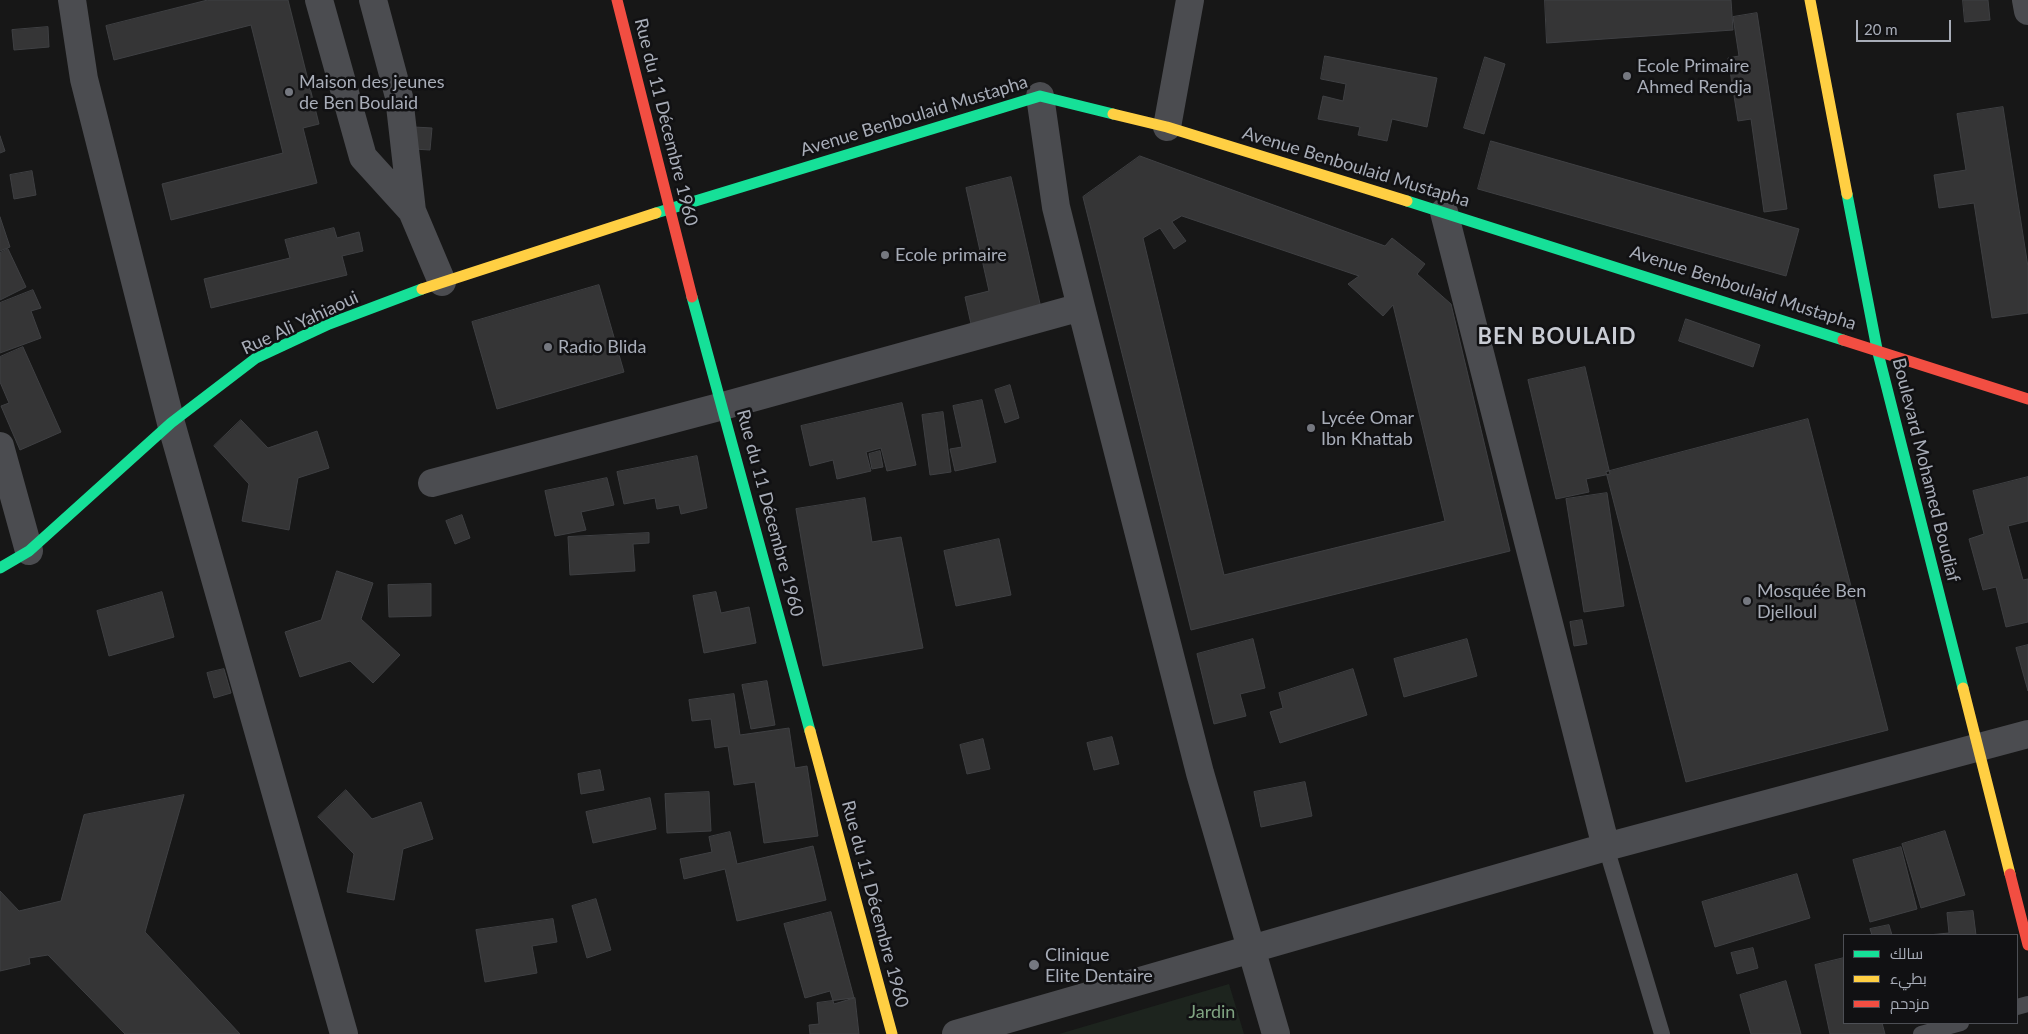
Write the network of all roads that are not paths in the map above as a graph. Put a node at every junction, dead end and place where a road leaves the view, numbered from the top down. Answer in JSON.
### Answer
{"nodes":[{"id":1,"x":72,"y":0,"type":"edge"},
{"id":2,"x":319,"y":0,"type":"edge"},
{"id":3,"x":373,"y":0,"type":"edge"},
{"id":4,"x":617,"y":0,"type":"edge"},
{"id":5,"x":1190,"y":0,"type":"edge"},
{"id":6,"x":1810,"y":0,"type":"edge"},
{"id":7,"x":2026,"y":0,"type":"edge"},
{"id":8,"x":2028,"y":11,"type":"edge"},
{"id":9,"x":1040,"y":96,"type":"junction"},
{"id":10,"x":1167,"y":127,"type":"junction"},
{"id":11,"x":670,"y":209,"type":"junction"},
{"id":12,"x":412,"y":211,"type":"junction"},
{"id":13,"x":1444,"y":212,"type":"junction"},
{"id":14,"x":442,"y":282,"type":"junction"},
{"id":15,"x":1081,"y":307,"type":"junction"},
{"id":16,"x":1876,"y":349,"type":"junction"},
{"id":17,"x":2028,"y":398,"type":"edge"},
{"id":18,"x":723,"y":406,"type":"junction"},
{"id":19,"x":171,"y":423,"type":"junction"},
{"id":20,"x":0,"y":446,"type":"edge"},
{"id":21,"x":432,"y":483,"type":"dead end"},
{"id":22,"x":6,"y":490,"type":"edge"},
{"id":23,"x":29,"y":551,"type":"junction"},
{"id":24,"x":0,"y":568,"type":"edge"},
{"id":25,"x":2028,"y":734,"type":"edge"},
{"id":26,"x":1979,"y":747,"type":"junction"},
{"id":27,"x":1606,"y":847,"type":"junction"},
{"id":28,"x":2028,"y":945,"type":"edge"},
{"id":29,"x":1252,"y":950,"type":"junction"},
{"id":30,"x":1957,"y":1024,"type":"edge"},
{"id":31,"x":344,"y":1034,"type":"edge"},
{"id":32,"x":892,"y":1034,"type":"edge"},
{"id":33,"x":956,"y":1034,"type":"edge"},
{"id":34,"x":1276,"y":1034,"type":"edge"},
{"id":35,"x":1662,"y":1034,"type":"edge"},
{"id":36,"x":1921,"y":1034,"type":"edge"}],
"edges":[{"from":1,"to":19,"type":"street"},
{"from":2,"to":12,"type":"street"},
{"from":3,"to":12,"type":"street"},
{"from":4,"to":11,"type":"main road","name":"Rue du 11 Décembre 1960"},
{"from":5,"to":10,"type":"street"},
{"from":6,"to":16,"type":"main road","name":"Boulevard Mohamed Boudiaf"},
{"from":7,"to":8,"type":"street"},
{"from":9,"to":10,"type":"main road","name":"Avenue Benboulaid Mustapha"},
{"from":9,"to":11,"type":"main road","name":"Avenue Benboulaid Mustapha"},
{"from":9,"to":15,"type":"street"},
{"from":10,"to":13,"type":"main road","name":"Avenue Benboulaid Mustapha"},
{"from":11,"to":14,"type":"main road","name":"Rue Ali Yahiaoui"},
{"from":11,"to":18,"type":"main road","name":"Rue du 11 Décembre 1960"},
{"from":12,"to":14,"type":"street"},
{"from":13,"to":16,"type":"main road","name":"Avenue Benboulaid Mustapha"},
{"from":13,"to":27,"type":"street"},
{"from":14,"to":19,"type":"main road","name":"Rue Ali Yahiaoui"},
{"from":15,"to":18,"type":"street"},
{"from":15,"to":29,"type":"street"},
{"from":16,"to":17,"type":"main road","name":"Avenue Benboulaid Mustapha"},
{"from":16,"to":26,"type":"main road","name":"Boulevard Mohamed Boudiaf"},
{"from":18,"to":21,"type":"street"},
{"from":18,"to":32,"type":"main road","name":"Rue du 11 Décembre 1960"},
{"from":19,"to":23,"type":"main road","name":"Rue Ali Yahiaoui"},
{"from":19,"to":31,"type":"street"},
{"from":20,"to":22,"type":"street"},
{"from":22,"to":23,"type":"street"},
{"from":23,"to":24,"type":"main road","name":"Rue Ali Yahiaoui"},
{"from":25,"to":26,"type":"street"},
{"from":26,"to":27,"type":"street"},
{"from":26,"to":28,"type":"main road","name":"Boulevard Mohamed Boudiaf"},
{"from":27,"to":29,"type":"street"},
{"from":27,"to":35,"type":"lane"},
{"from":29,"to":33,"type":"street"},
{"from":29,"to":34,"type":"street"},
{"from":30,"to":36,"type":"lane"}]}
